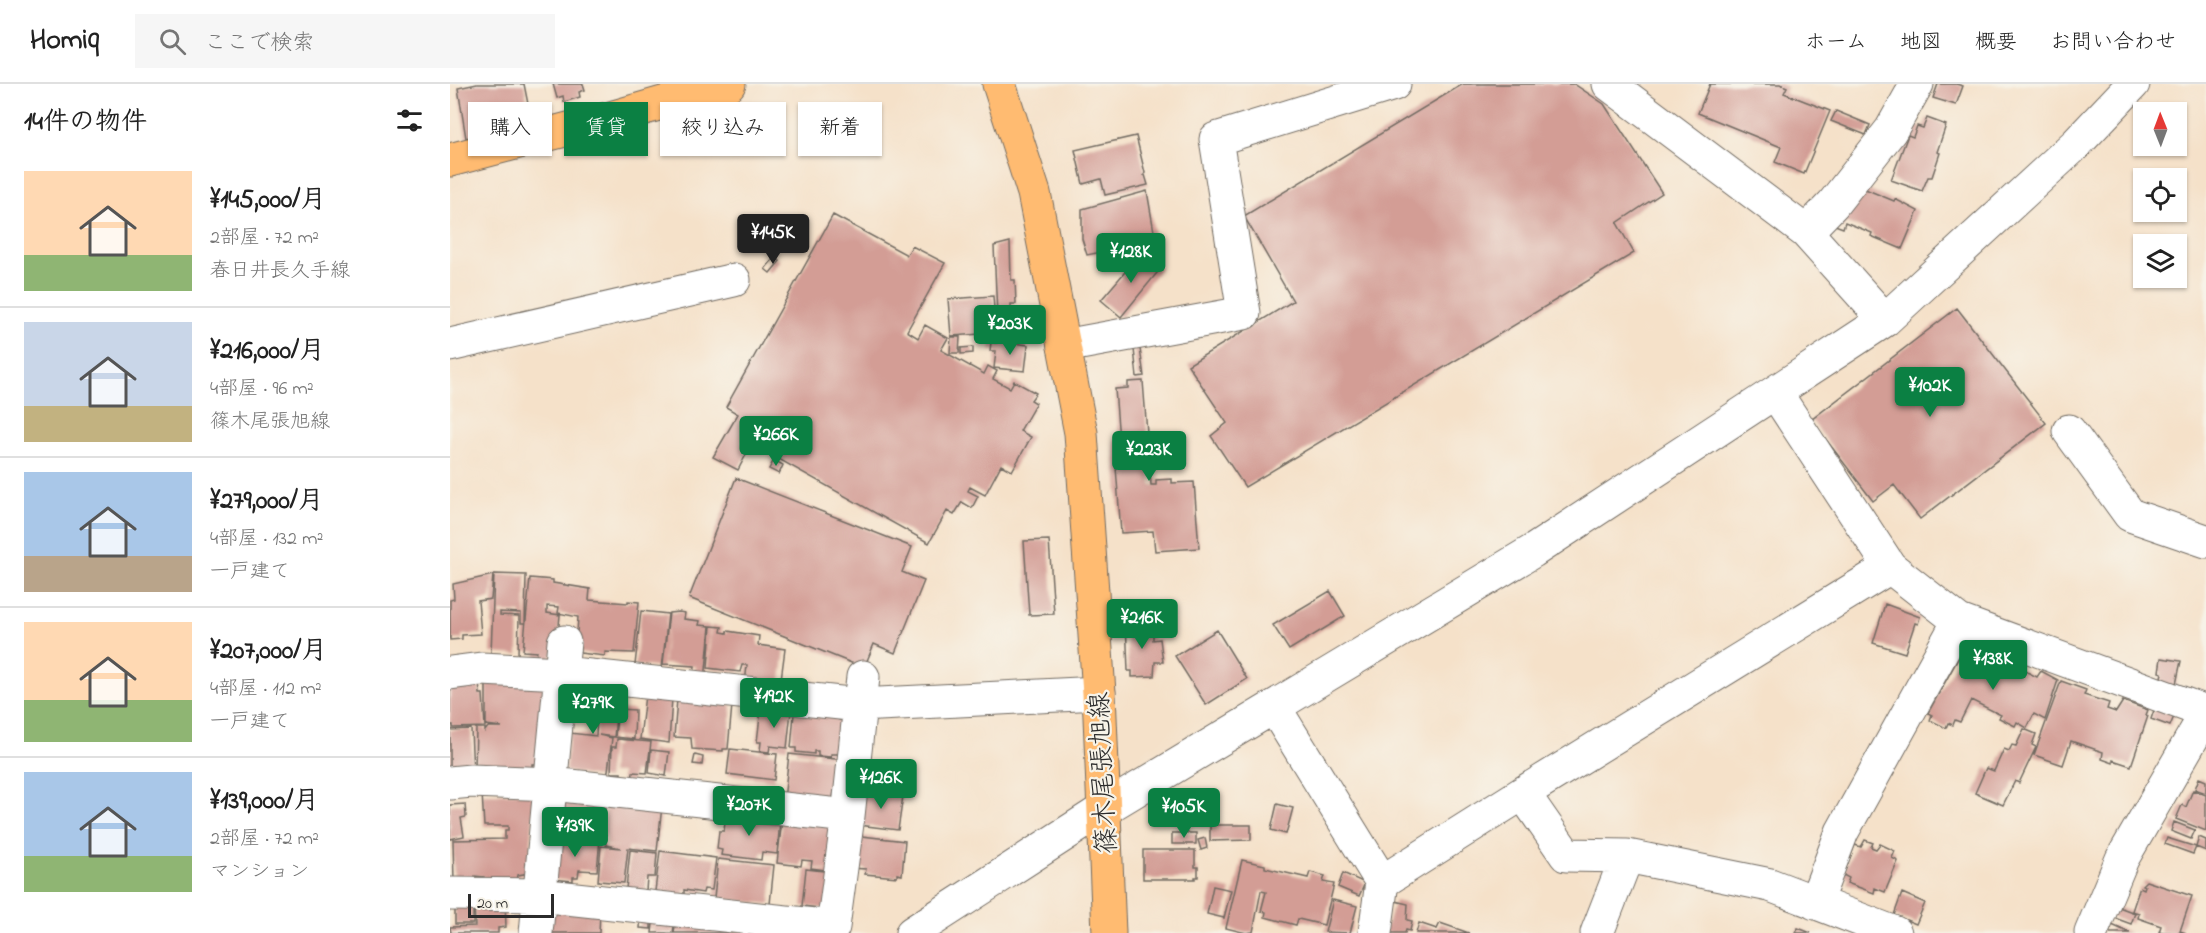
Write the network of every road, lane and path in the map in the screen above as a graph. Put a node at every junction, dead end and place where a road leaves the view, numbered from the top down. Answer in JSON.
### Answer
{"nodes":[{"id":1,"x":729,"y":84,"type":"edge"},
{"id":2,"x":999,"y":84,"type":"edge"},
{"id":3,"x":1394,"y":84,"type":"edge"},
{"id":4,"x":1609,"y":84,"type":"edge"},
{"id":5,"x":1917,"y":84,"type":"edge"},
{"id":6,"x":2133,"y":84,"type":"edge"},
{"id":7,"x":678,"y":91,"type":"edge"},
{"id":8,"x":450,"y":160,"type":"edge"},
{"id":9,"x":1806,"y":232,"type":"junction"},
{"id":10,"x":734,"y":280,"type":"dead end"},
{"id":11,"x":1885,"y":320,"type":"junction"},
{"id":12,"x":450,"y":345,"type":"edge"},
{"id":13,"x":1064,"y":346,"type":"junction"},
{"id":14,"x":1775,"y":392,"type":"junction"},
{"id":15,"x":2069,"y":430,"type":"dead end"},
{"id":16,"x":2206,"y":541,"type":"edge"},
{"id":17,"x":1890,"y":567,"type":"junction"},
{"id":18,"x":1959,"y":621,"type":"junction"},
{"id":19,"x":563,"y":658,"type":"junction"},
{"id":20,"x":450,"y":673,"type":"edge"},
{"id":21,"x":861,"y":691,"type":"junction"},
{"id":22,"x":1099,"y":693,"type":"junction"},
{"id":23,"x":1274,"y":707,"type":"junction"},
{"id":24,"x":2206,"y":712,"type":"edge"},
{"id":25,"x":450,"y":783,"type":"edge"},
{"id":26,"x":552,"y":784,"type":"junction"},
{"id":27,"x":1524,"y":793,"type":"junction"},
{"id":28,"x":1104,"y":809,"type":"junction"},
{"id":29,"x":848,"y":816,"type":"junction"},
{"id":30,"x":1627,"y":856,"type":"junction"},
{"id":31,"x":1382,"y":882,"type":"junction"},
{"id":32,"x":450,"y":894,"type":"edge"},
{"id":33,"x":539,"y":895,"type":"junction"},
{"id":34,"x":1815,"y":903,"type":"junction"},
{"id":35,"x":536,"y":933,"type":"edge"},
{"id":36,"x":912,"y":933,"type":"edge"},
{"id":37,"x":1109,"y":933,"type":"edge"},
{"id":38,"x":1375,"y":933,"type":"edge"},
{"id":39,"x":1597,"y":933,"type":"edge"},
{"id":40,"x":1896,"y":933,"type":"edge"},
{"id":41,"x":2091,"y":933,"type":"edge"}],
"edges":[{"from":1,"to":7,"type":"main road"},
{"from":2,"to":13,"type":"main road","name":"篠木尾張旭線"},
{"from":3,"to":13,"type":"street"},
{"from":4,"to":9,"type":"street"},
{"from":5,"to":9,"type":"street"},
{"from":6,"to":11,"type":"street"},
{"from":7,"to":8,"type":"main road"},
{"from":9,"to":11,"type":"street"},
{"from":10,"to":12,"type":"street"},
{"from":11,"to":14,"type":"street"},
{"from":13,"to":22,"type":"main road","name":"篠木尾張旭線"},
{"from":14,"to":17,"type":"street"},
{"from":14,"to":23,"type":"street"},
{"from":15,"to":16,"type":"street"},
{"from":17,"to":18,"type":"street"},
{"from":17,"to":27,"type":"street"},
{"from":18,"to":24,"type":"street"},
{"from":18,"to":34,"type":"street"},
{"from":19,"to":20,"type":"street"},
{"from":19,"to":21,"type":"street"},
{"from":19,"to":26,"type":"street"},
{"from":21,"to":22,"type":"street"},
{"from":21,"to":29,"type":"street"},
{"from":22,"to":28,"type":"main road","name":"篠木尾張旭線"},
{"from":23,"to":28,"type":"street"},
{"from":23,"to":31,"type":"street"},
{"from":24,"to":41,"type":"street"},
{"from":25,"to":26,"type":"street"},
{"from":26,"to":29,"type":"street"},
{"from":26,"to":33,"type":"street"},
{"from":27,"to":30,"type":"street"},
{"from":27,"to":31,"type":"street"},
{"from":28,"to":36,"type":"street"},
{"from":28,"to":37,"type":"main road","name":"篠木尾張旭線"},
{"from":29,"to":33,"type":"street"},
{"from":30,"to":34,"type":"street"},
{"from":30,"to":39,"type":"street"},
{"from":31,"to":38,"type":"street"},
{"from":32,"to":33,"type":"street"},
{"from":33,"to":35,"type":"street"},
{"from":34,"to":40,"type":"street"}]}
